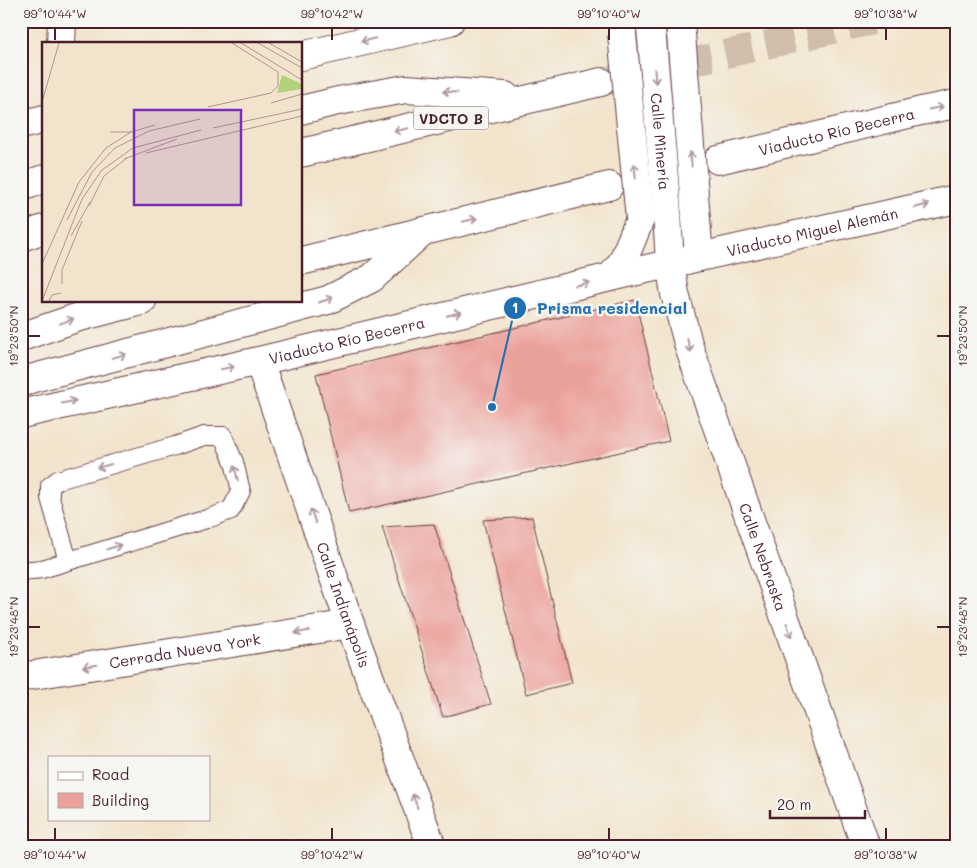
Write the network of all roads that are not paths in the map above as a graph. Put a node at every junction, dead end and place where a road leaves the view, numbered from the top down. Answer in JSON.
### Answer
{"nodes":[{"id":1,"x":62,"y":21,"type":"edge"},
{"id":2,"x":450,"y":21,"type":"edge"},
{"id":3,"x":680,"y":22,"type":"edge"},
{"id":4,"x":422,"y":24,"type":"edge"},
{"id":5,"x":649,"y":25,"type":"edge"},
{"id":6,"x":619,"y":27,"type":"edge"},
{"id":7,"x":61,"y":42,"type":"edge"},
{"id":8,"x":302,"y":56,"type":"edge"},
{"id":9,"x":601,"y":82,"type":"tunnel mouth"},
{"id":10,"x":534,"y":98,"type":"junction"},
{"id":11,"x":956,"y":104,"type":"edge"},
{"id":12,"x":302,"y":110,"type":"edge"},
{"id":13,"x":42,"y":120,"type":"edge"},
{"id":14,"x":21,"y":125,"type":"edge"},
{"id":15,"x":302,"y":153,"type":"edge"},
{"id":16,"x":718,"y":160,"type":"dead end"},
{"id":17,"x":42,"y":180,"type":"edge"},
{"id":18,"x":609,"y":186,"type":"dead end"},
{"id":19,"x":21,"y":187,"type":"edge"},
{"id":20,"x":956,"y":199,"type":"edge"},
{"id":21,"x":42,"y":230,"type":"edge"},
{"id":22,"x":423,"y":231,"type":"junction"},
{"id":23,"x":21,"y":237,"type":"edge"},
{"id":24,"x":699,"y":257,"type":"junction"},
{"id":25,"x":302,"y":262,"type":"edge"},
{"id":26,"x":670,"y":263,"type":"junction"},
{"id":27,"x":611,"y":277,"type":"junction"},
{"id":28,"x":138,"y":302,"type":"edge"},
{"id":29,"x":21,"y":337,"type":"edge"},
{"id":30,"x":259,"y":361,"type":"junction"},
{"id":31,"x":21,"y":383,"type":"edge"},
{"id":32,"x":21,"y":414,"type":"edge"},
{"id":33,"x":68,"y":561,"type":"junction"},
{"id":34,"x":21,"y":572,"type":"edge"},
{"id":35,"x":350,"y":624,"type":"junction"},
{"id":36,"x":21,"y":677,"type":"edge"},
{"id":37,"x":432,"y":847,"type":"edge"},
{"id":38,"x":866,"y":847,"type":"edge"}],
"edges":[{"from":1,"to":7,"type":"main road"},
{"from":2,"to":4,"type":"main road"},
{"from":24,"to":3,"type":"main road","name":"Calle Minería","one_way":true,"bridge":true},
{"from":4,"to":8,"type":"main road","one_way":true},
{"from":5,"to":26,"type":"main road","name":"Calle Minería","one_way":true,"bridge":true},
{"from":27,"to":6,"type":"main road","one_way":true,"bridge":true},
{"from":9,"to":10,"type":"main road","number":"VDCTO B"},
{"from":10,"to":12,"type":"main road","one_way":true},
{"from":10,"to":15,"type":"main road","number":"VDCTO B","one_way":true},
{"from":16,"to":11,"type":"main road","name":"Viaducto Río Becerra","one_way":true},
{"from":13,"to":14,"type":"main road"},
{"from":17,"to":19,"type":"main road"},
{"from":22,"to":18,"type":"main road","one_way":true},
{"from":24,"to":20,"type":"main road","name":"Viaducto Miguel Alemán","one_way":true},
{"from":21,"to":23,"type":"main road"},
{"from":22,"to":25,"type":"main road"},
{"from":31,"to":22,"type":"main road","one_way":true},
{"from":24,"to":26,"type":"main road","name":"Viaducto Miguel Alemán"},
{"from":26,"to":27,"type":"main road","name":"Viaducto Río Becerra"},
{"from":26,"to":38,"type":"main road","name":"Calle Nebraska","one_way":true},
{"from":30,"to":27,"type":"main road","name":"Viaducto Río Becerra","one_way":true},
{"from":29,"to":28,"type":"main road","one_way":true},
{"from":32,"to":30,"type":"main road","name":"Viaducto Río Becerra","one_way":true},
{"from":35,"to":30,"type":"main road","name":"Calle Indianápolis","one_way":true},
{"from":33,"to":33,"type":"lane","one_way":true},
{"from":33,"to":34,"type":"lane"},
{"from":35,"to":36,"type":"main road","name":"Cerrada Nueva York","one_way":true},
{"from":37,"to":35,"type":"main road","name":"Calle Indianápolis","one_way":true}]}
